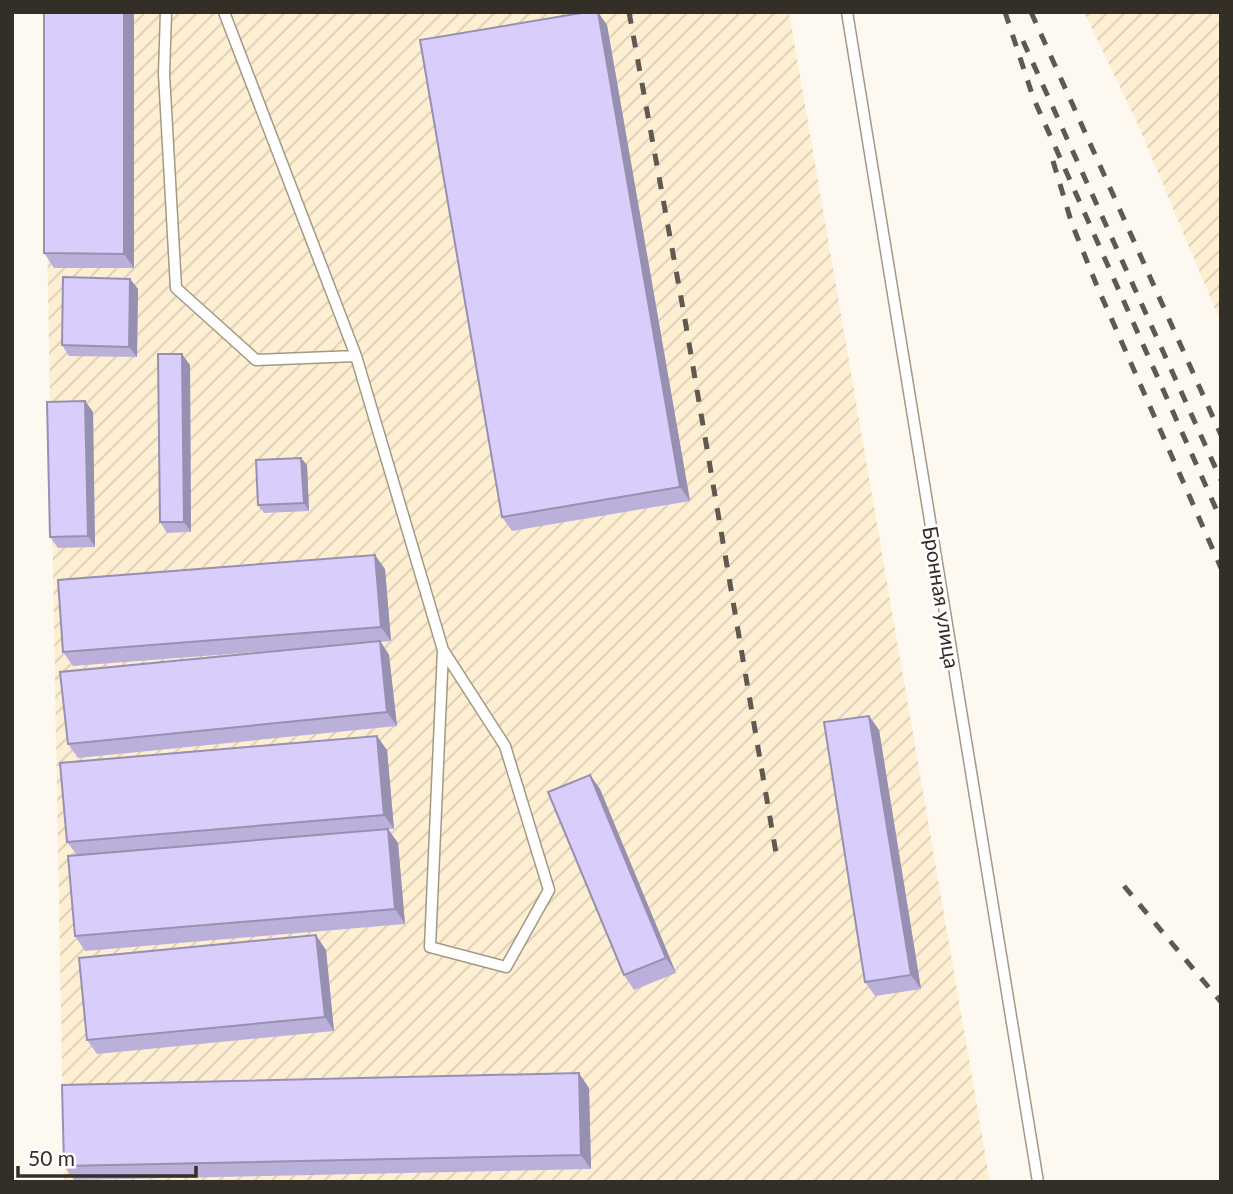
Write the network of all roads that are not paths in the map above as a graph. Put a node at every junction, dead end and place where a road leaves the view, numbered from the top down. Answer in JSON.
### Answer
{"nodes":[{"id":1,"x":166,"y":12,"type":"edge"},
{"id":2,"x":224,"y":12,"type":"edge"},
{"id":3,"x":847,"y":12,"type":"edge"},
{"id":4,"x":356,"y":356,"type":"junction"},
{"id":5,"x":443,"y":650,"type":"junction"},
{"id":6,"x":1038,"y":1182,"type":"edge"}],
"edges":[{"from":1,"to":4,"type":"lane"},
{"from":2,"to":4,"type":"lane"},
{"from":3,"to":6,"type":"lane","name":"Бронная улица"},
{"from":4,"to":5,"type":"lane"},
{"from":5,"to":5,"type":"lane"}]}
